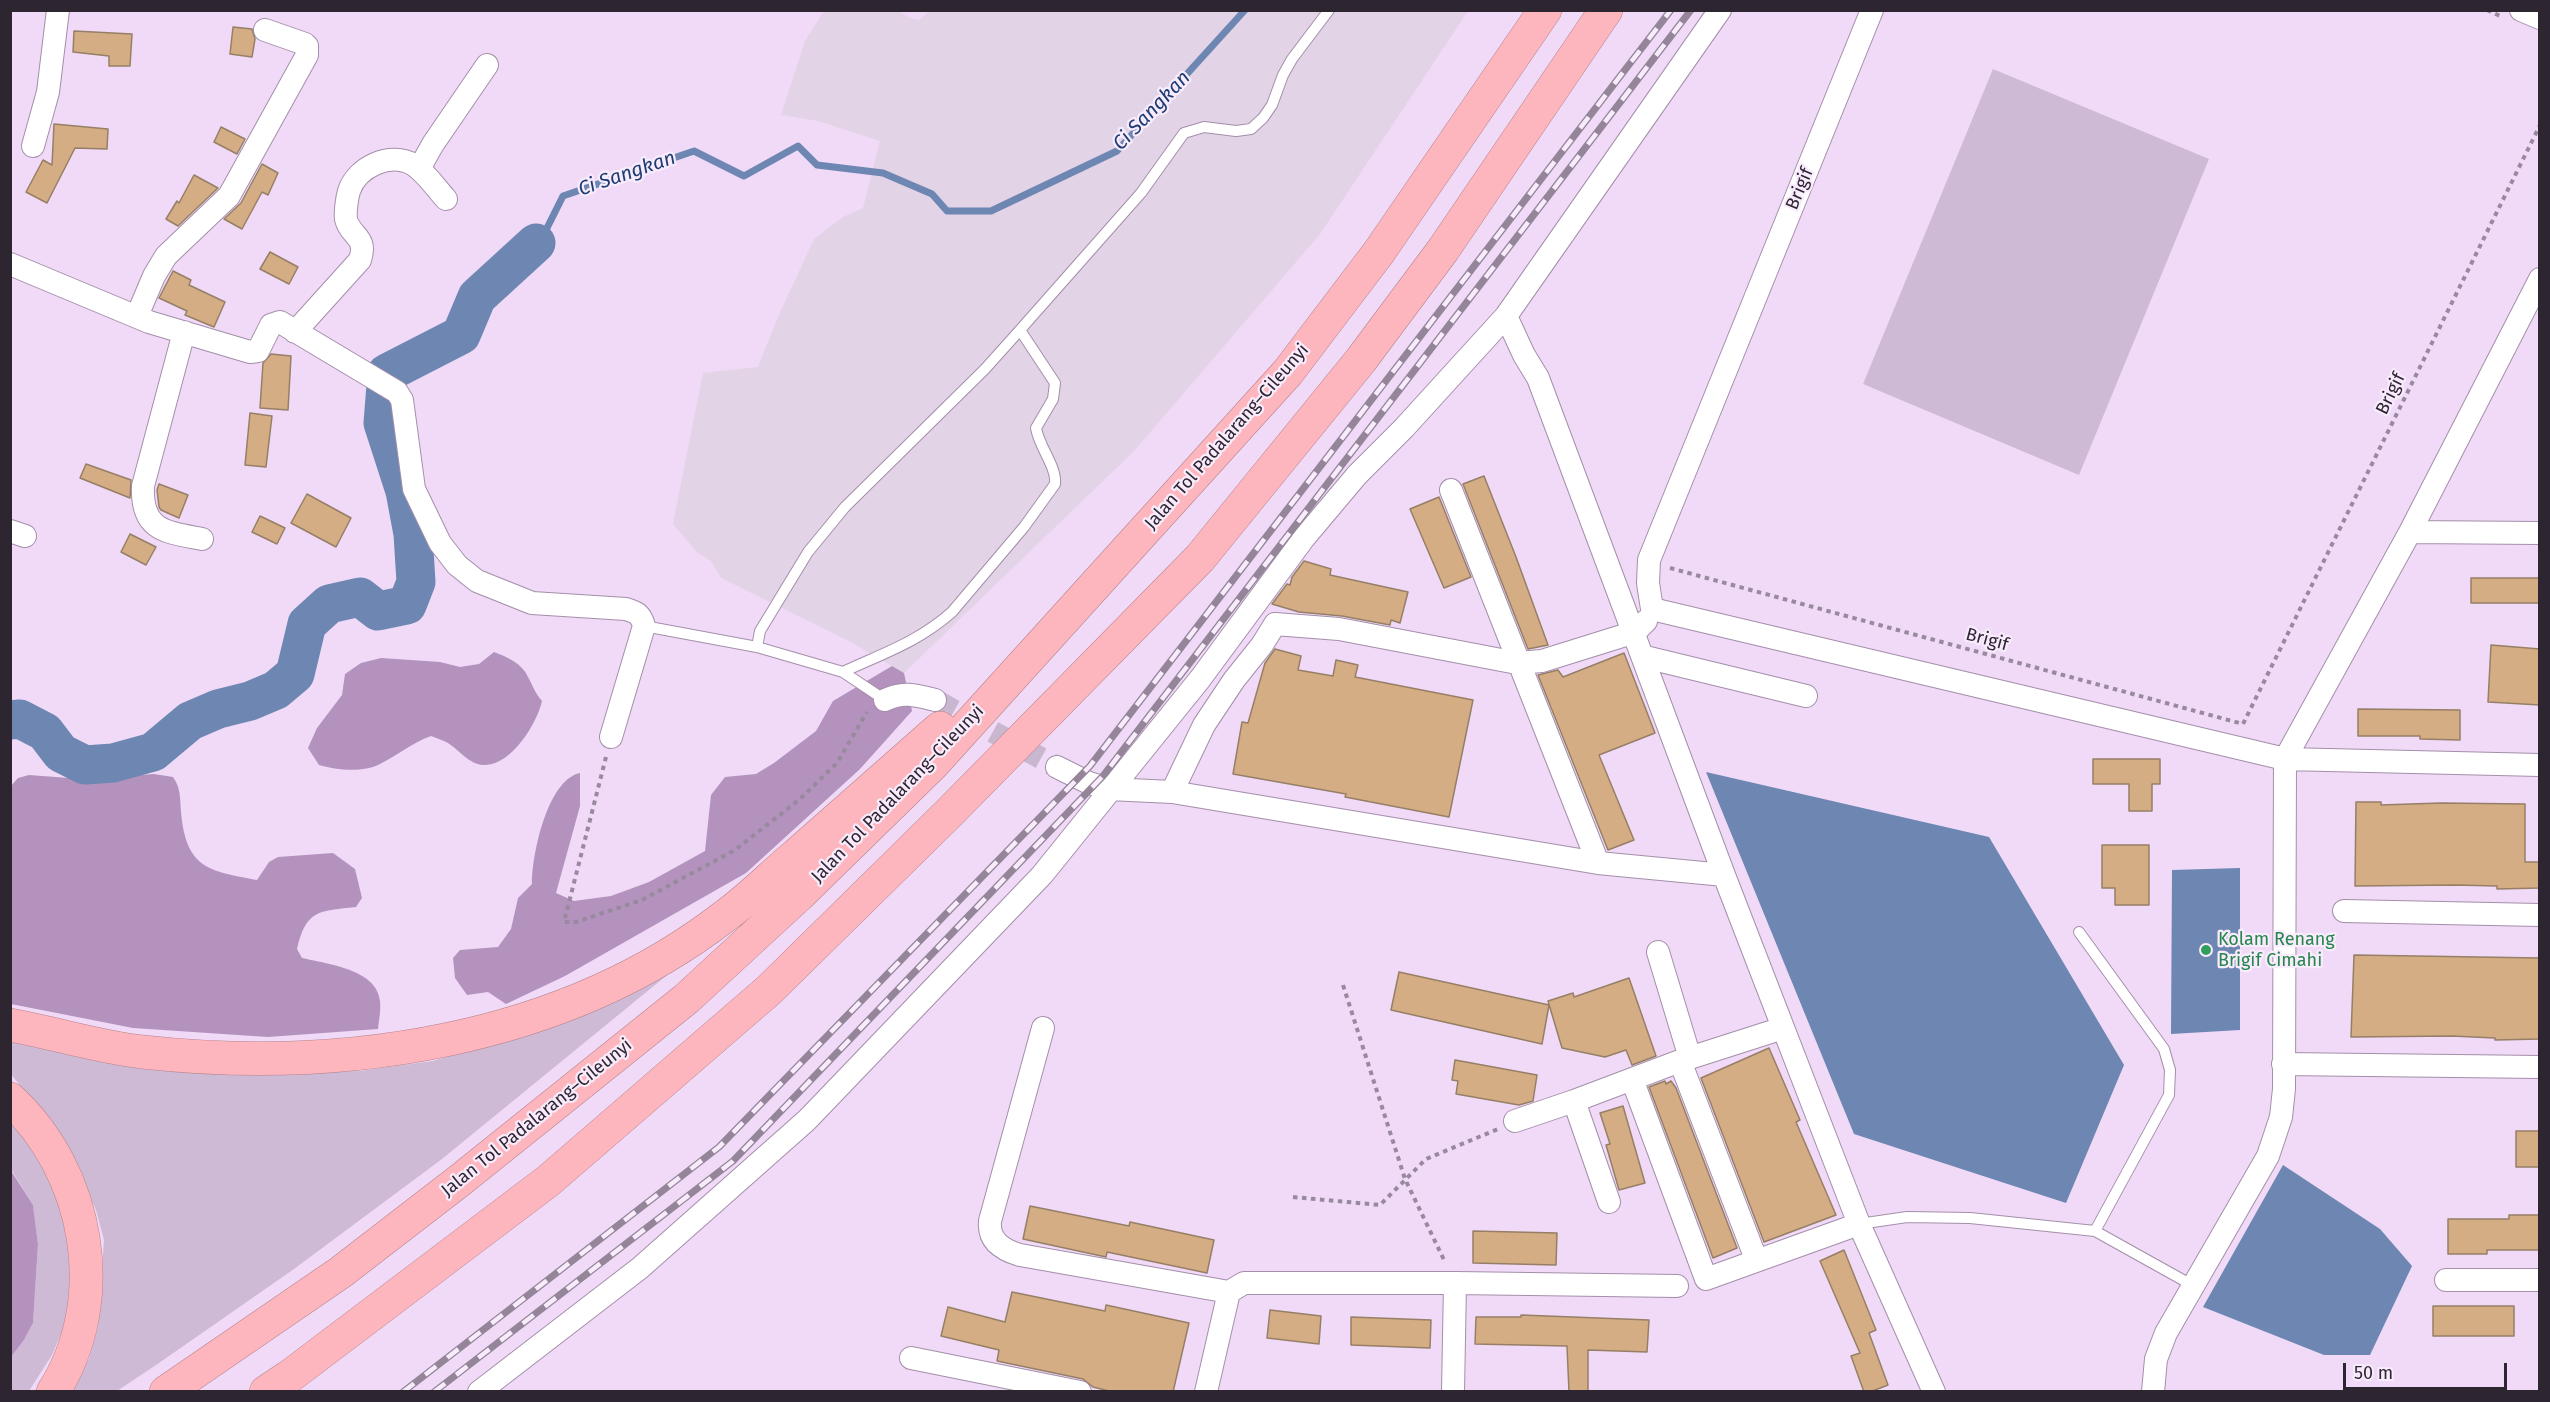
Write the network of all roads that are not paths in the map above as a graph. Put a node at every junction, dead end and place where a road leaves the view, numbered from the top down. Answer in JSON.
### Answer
{"nodes":[{"id":1,"x":58,"y":10,"type":"edge"},
{"id":2,"x":1329,"y":10,"type":"edge"},
{"id":3,"x":1545,"y":10,"type":"edge"},
{"id":4,"x":1606,"y":10,"type":"edge"},
{"id":5,"x":1720,"y":10,"type":"edge"},
{"id":6,"x":1872,"y":10,"type":"edge"},
{"id":7,"x":2521,"y":10,"type":"edge"},
{"id":8,"x":2540,"y":18,"type":"edge"},
{"id":9,"x":266,"y":30,"type":"dead end"},
{"id":10,"x":486,"y":65,"type":"dead end"},
{"id":11,"x":33,"y":146,"type":"dead end"},
{"id":12,"x":419,"y":169,"type":"junction"},
{"id":13,"x":446,"y":199,"type":"dead end"},
{"id":14,"x":10,"y":264,"type":"edge"},
{"id":15,"x":2540,"y":279,"type":"edge"},
{"id":16,"x":1506,"y":315,"type":"junction"},
{"id":17,"x":137,"y":316,"type":"junction"},
{"id":18,"x":1020,"y":330,"type":"junction"},
{"id":19,"x":184,"y":332,"type":"junction"},
{"id":20,"x":295,"y":332,"type":"junction"},
{"id":21,"x":1450,"y":490,"type":"dead end"},
{"id":22,"x":2410,"y":532,"type":"junction"},
{"id":23,"x":2540,"y":533,"type":"edge"},
{"id":24,"x":202,"y":539,"type":"dead end"},
{"id":25,"x":1652,"y":609,"type":"junction"},
{"id":26,"x":644,"y":626,"type":"junction"},
{"id":27,"x":1053,"y":629,"type":"junction"},
{"id":28,"x":1635,"y":632,"type":"junction"},
{"id":29,"x":757,"y":646,"type":"junction"},
{"id":30,"x":1644,"y":657,"type":"junction"},
{"id":31,"x":1517,"y":663,"type":"junction"},
{"id":32,"x":843,"y":672,"type":"junction"},
{"id":33,"x":1806,"y":696,"type":"dead end"},
{"id":34,"x":885,"y":700,"type":"joint"},
{"id":35,"x":936,"y":700,"type":"tunnel mouth"},
{"id":36,"x":611,"y":737,"type":"road end"},
{"id":37,"x":2285,"y":759,"type":"junction"},
{"id":38,"x":2540,"y":765,"type":"edge"},
{"id":39,"x":1057,"y":767,"type":"tunnel mouth"},
{"id":40,"x":1109,"y":789,"type":"junction"},
{"id":41,"x":1172,"y":792,"type":"junction"},
{"id":42,"x":1598,"y":863,"type":"junction"},
{"id":43,"x":1724,"y":875,"type":"junction"},
{"id":44,"x":2344,"y":911,"type":"dead end"},
{"id":45,"x":2540,"y":915,"type":"edge"},
{"id":46,"x":2079,"y":932,"type":"dead end"},
{"id":47,"x":1658,"y":952,"type":"dead end"},
{"id":48,"x":10,"y":1025,"type":"edge"},
{"id":49,"x":1044,"y":1028,"type":"dead end"},
{"id":50,"x":1783,"y":1028,"type":"junction"},
{"id":51,"x":1685,"y":1060,"type":"junction"},
{"id":52,"x":2283,"y":1064,"type":"junction"},
{"id":53,"x":2540,"y":1067,"type":"edge"},
{"id":54,"x":1632,"y":1079,"type":"junction"},
{"id":55,"x":10,"y":1099,"type":"edge"},
{"id":56,"x":1574,"y":1101,"type":"junction"},
{"id":57,"x":1515,"y":1121,"type":"road end"},
{"id":58,"x":1609,"y":1202,"type":"dead end"},
{"id":59,"x":1859,"y":1224,"type":"junction"},
{"id":60,"x":2095,"y":1231,"type":"junction"},
{"id":61,"x":1756,"y":1259,"type":"junction"},
{"id":62,"x":2446,"y":1280,"type":"dead end"},
{"id":63,"x":2540,"y":1280,"type":"edge"},
{"id":64,"x":1455,"y":1283,"type":"junction"},
{"id":65,"x":2192,"y":1285,"type":"junction"},
{"id":66,"x":1677,"y":1286,"type":"dead end"},
{"id":67,"x":1229,"y":1292,"type":"junction"},
{"id":68,"x":911,"y":1358,"type":"dead end"},
{"id":69,"x":276,"y":1386,"type":"edge"},
{"id":70,"x":53,"y":1392,"type":"edge"},
{"id":71,"x":166,"y":1392,"type":"edge"},
{"id":72,"x":479,"y":1392,"type":"edge"},
{"id":73,"x":1080,"y":1392,"type":"edge"},
{"id":74,"x":1206,"y":1392,"type":"edge"},
{"id":75,"x":1453,"y":1392,"type":"edge"},
{"id":76,"x":1934,"y":1392,"type":"edge"},
{"id":77,"x":2153,"y":1392,"type":"edge"}],
"edges":[{"from":1,"to":11,"type":"street"},
{"from":2,"to":18,"type":"lane"},
{"from":3,"to":27,"type":"highway","name":"Jalan Tol Padalarang–Cileunyi"},
{"from":4,"to":69,"type":"highway"},
{"from":5,"to":16,"type":"street"},
{"from":6,"to":25,"type":"street"},
{"from":7,"to":8,"type":"street"},
{"from":9,"to":17,"type":"street"},
{"from":10,"to":12,"type":"street"},
{"from":12,"to":13,"type":"street"},
{"from":12,"to":20,"type":"street"},
{"from":14,"to":17,"type":"street"},
{"from":15,"to":22,"type":"street"},
{"from":16,"to":28,"type":"street"},
{"from":16,"to":40,"type":"street"},
{"from":17,"to":19,"type":"street"},
{"from":18,"to":29,"type":"lane"},
{"from":18,"to":32,"type":"lane"},
{"from":19,"to":20,"type":"street"},
{"from":19,"to":24,"type":"street"},
{"from":20,"to":26,"type":"street"},
{"from":21,"to":31,"type":"street"},
{"from":22,"to":23,"type":"street"},
{"from":22,"to":37,"type":"street"},
{"from":25,"to":28,"type":"street"},
{"from":25,"to":37,"type":"street"},
{"from":26,"to":29,"type":"lane"},
{"from":26,"to":36,"type":"street"},
{"from":27,"to":48,"type":"highway"},
{"from":27,"to":71,"type":"highway","name":"Jalan Tol Padalarang–Cileunyi"},
{"from":28,"to":30,"type":"street"},
{"from":28,"to":31,"type":"street"},
{"from":29,"to":32,"type":"lane"},
{"from":30,"to":33,"type":"street"},
{"from":30,"to":43,"type":"street"},
{"from":31,"to":41,"type":"street"},
{"from":31,"to":42,"type":"street"},
{"from":32,"to":34,"type":"lane"},
{"from":34,"to":35,"type":"street"},
{"from":37,"to":38,"type":"street"},
{"from":37,"to":52,"type":"street"},
{"from":39,"to":40,"type":"street"},
{"from":40,"to":41,"type":"street"},
{"from":40,"to":72,"type":"street"},
{"from":41,"to":42,"type":"street"},
{"from":42,"to":43,"type":"street"},
{"from":43,"to":50,"type":"street"},
{"from":44,"to":45,"type":"street"},
{"from":46,"to":60,"type":"lane"},
{"from":47,"to":51,"type":"street"},
{"from":49,"to":67,"type":"street"},
{"from":50,"to":51,"type":"street"},
{"from":50,"to":59,"type":"street"},
{"from":51,"to":54,"type":"street"},
{"from":51,"to":61,"type":"street"},
{"from":52,"to":53,"type":"street"},
{"from":52,"to":65,"type":"street"},
{"from":54,"to":56,"type":"street"},
{"from":54,"to":61,"type":"street"},
{"from":55,"to":70,"type":"highway"},
{"from":56,"to":57,"type":"street"},
{"from":56,"to":58,"type":"street"},
{"from":59,"to":60,"type":"lane"},
{"from":59,"to":61,"type":"street"},
{"from":59,"to":76,"type":"street"},
{"from":60,"to":65,"type":"lane"},
{"from":62,"to":63,"type":"street"},
{"from":64,"to":66,"type":"street"},
{"from":64,"to":67,"type":"street"},
{"from":64,"to":75,"type":"street"},
{"from":65,"to":77,"type":"street"},
{"from":67,"to":74,"type":"street"},
{"from":68,"to":73,"type":"street"}]}
